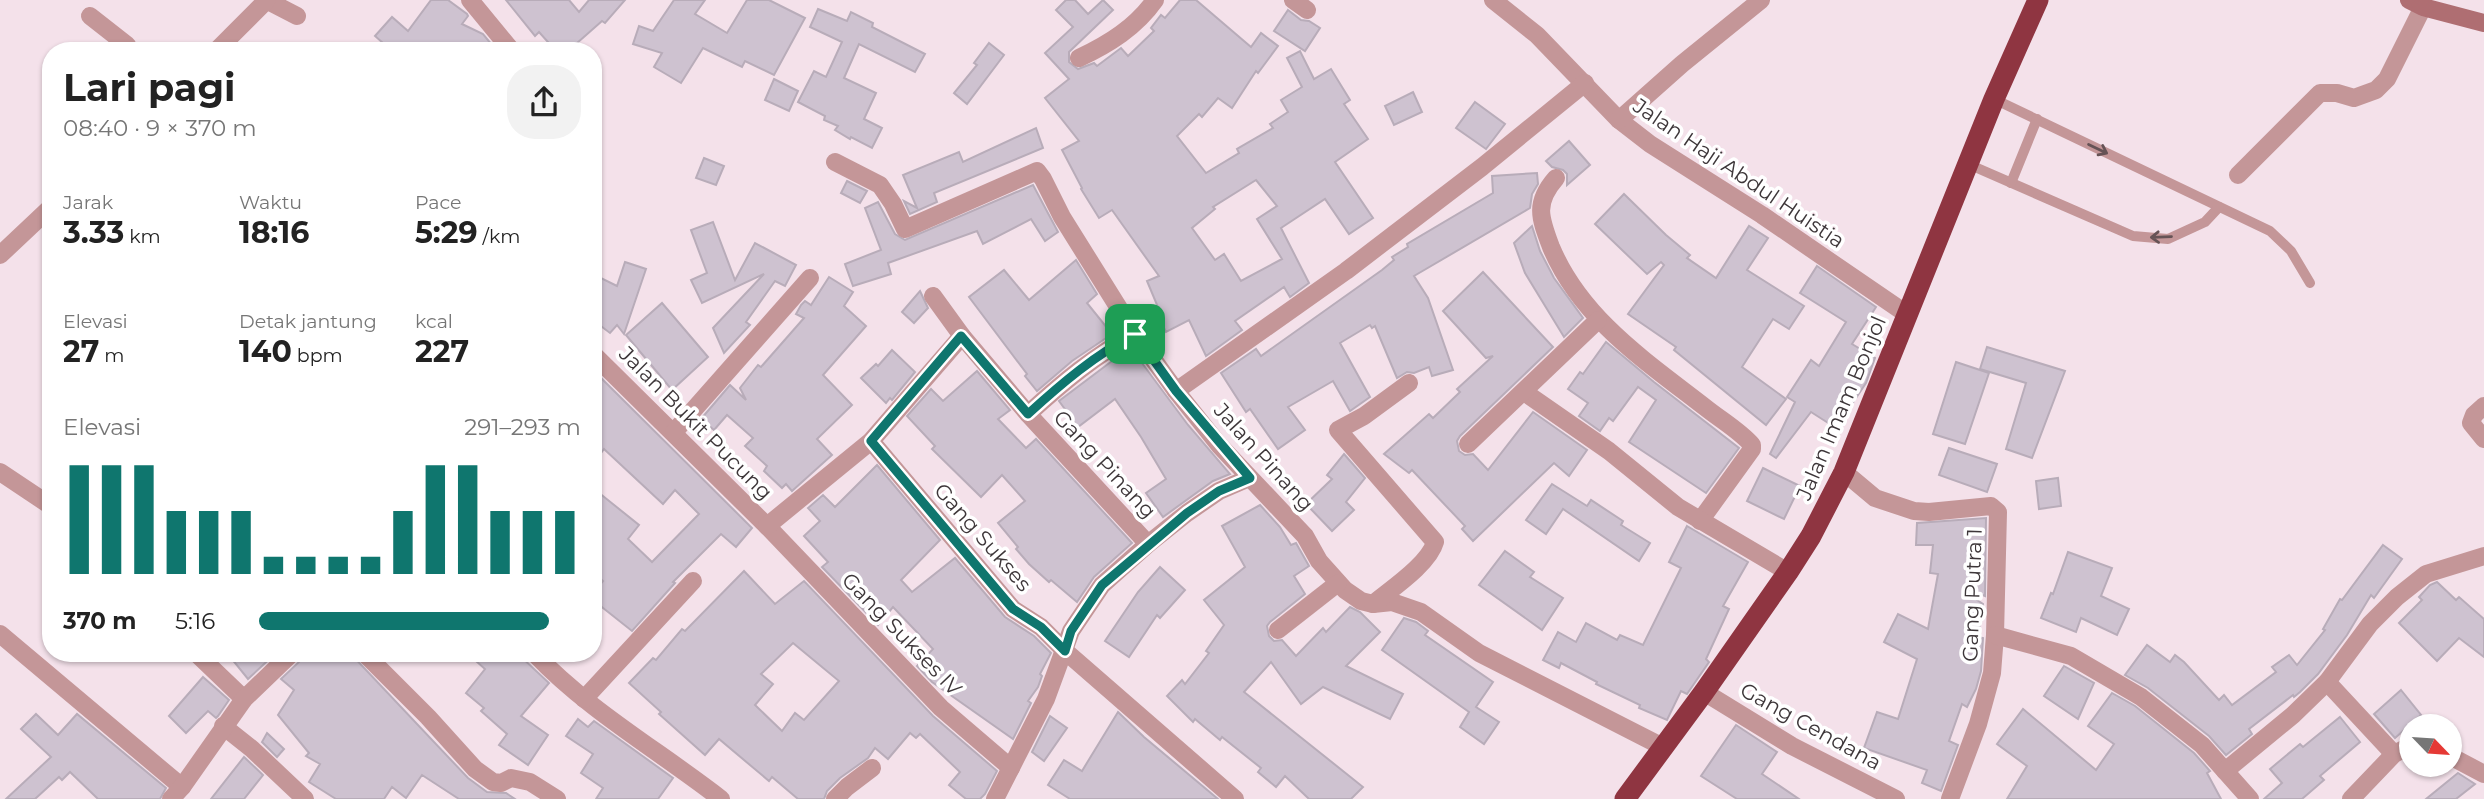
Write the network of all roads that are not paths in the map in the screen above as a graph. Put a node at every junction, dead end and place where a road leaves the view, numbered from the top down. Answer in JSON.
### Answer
{"nodes":[{"id":1,"x":268,"y":0,"type":"edge"},
{"id":2,"x":470,"y":0,"type":"edge"},
{"id":3,"x":1155,"y":0,"type":"edge"},
{"id":4,"x":1493,"y":0,"type":"edge"},
{"id":5,"x":1761,"y":0,"type":"edge"},
{"id":6,"x":2038,"y":0,"type":"edge"},
{"id":7,"x":2416,"y":3,"type":"edge"},
{"id":8,"x":90,"y":16,"type":"dead end"},
{"id":9,"x":297,"y":16,"type":"dead end"},
{"id":10,"x":2484,"y":23,"type":"edge"},
{"id":11,"x":122,"y":42,"type":"edge"},
{"id":12,"x":225,"y":42,"type":"edge"},
{"id":13,"x":505,"y":42,"type":"edge"},
{"id":14,"x":1079,"y":58,"type":"dead end"},
{"id":15,"x":1584,"y":83,"type":"junction"},
{"id":16,"x":1994,"y":99,"type":"junction"},
{"id":17,"x":1619,"y":120,"type":"junction"},
{"id":18,"x":2036,"y":120,"type":"junction"},
{"id":19,"x":835,"y":162,"type":"dead end"},
{"id":20,"x":1968,"y":164,"type":"junction"},
{"id":21,"x":2238,"y":175,"type":"dead end"},
{"id":22,"x":1556,"y":178,"type":"dead end"},
{"id":23,"x":2011,"y":183,"type":"junction"},
{"id":24,"x":2219,"y":207,"type":"junction"},
{"id":25,"x":42,"y":215,"type":"edge"},
{"id":26,"x":0,"y":255,"type":"edge"},
{"id":27,"x":810,"y":278,"type":"dead end"},
{"id":28,"x":2310,"y":283,"type":"dead end"},
{"id":29,"x":933,"y":296,"type":"dead end"},
{"id":30,"x":1908,"y":316,"type":"junction"},
{"id":31,"x":1598,"y":320,"type":"junction"},
{"id":32,"x":1135,"y":334,"type":"junction"},
{"id":33,"x":961,"y":336,"type":"junction"},
{"id":34,"x":602,"y":363,"type":"edge"},
{"id":35,"x":1409,"y":383,"type":"dead end"},
{"id":36,"x":1176,"y":391,"type":"junction"},
{"id":37,"x":1524,"y":392,"type":"junction"},
{"id":38,"x":2484,"y":406,"type":"edge"},
{"id":39,"x":1028,"y":414,"type":"junction"},
{"id":40,"x":674,"y":432,"type":"junction"},
{"id":41,"x":2484,"y":439,"type":"edge"},
{"id":42,"x":871,"y":441,"type":"junction"},
{"id":43,"x":1468,"y":444,"type":"dead end"},
{"id":44,"x":0,"y":472,"type":"edge"},
{"id":45,"x":1844,"y":472,"type":"junction"},
{"id":46,"x":1250,"y":478,"type":"junction"},
{"id":47,"x":42,"y":500,"type":"edge"},
{"id":48,"x":1700,"y":521,"type":"junction"},
{"id":49,"x":767,"y":526,"type":"junction"},
{"id":50,"x":1148,"y":544,"type":"junction"},
{"id":51,"x":2484,"y":556,"type":"edge"},
{"id":52,"x":1788,"y":572,"type":"junction"},
{"id":53,"x":693,"y":582,"type":"dead end"},
{"id":54,"x":1338,"y":583,"type":"junction"},
{"id":55,"x":1373,"y":604,"type":"junction"},
{"id":56,"x":1278,"y":630,"type":"dead end"},
{"id":57,"x":0,"y":634,"type":"edge"},
{"id":58,"x":1995,"y":635,"type":"junction"},
{"id":59,"x":1065,"y":651,"type":"junction"},
{"id":60,"x":206,"y":662,"type":"edge"},
{"id":61,"x":283,"y":662,"type":"edge"},
{"id":62,"x":373,"y":662,"type":"edge"},
{"id":63,"x":544,"y":662,"type":"edge"},
{"id":64,"x":2327,"y":682,"type":"junction"},
{"id":65,"x":1704,"y":692,"type":"junction"},
{"id":66,"x":244,"y":699,"type":"junction"},
{"id":67,"x":584,"y":699,"type":"junction"},
{"id":68,"x":223,"y":726,"type":"junction"},
{"id":69,"x":1664,"y":747,"type":"junction"},
{"id":70,"x":2399,"y":751,"type":"edge"},
{"id":71,"x":2394,"y":754,"type":"junction"},
{"id":72,"x":2462,"y":762,"type":"edge"},
{"id":73,"x":872,"y":768,"type":"dead end"},
{"id":74,"x":1011,"y":768,"type":"junction"},
{"id":75,"x":2225,"y":771,"type":"junction"},
{"id":76,"x":2484,"y":774,"type":"edge"},
{"id":77,"x":176,"y":793,"type":"edge"},
{"id":78,"x":1229,"y":797,"type":"edge"},
{"id":79,"x":305,"y":799,"type":"edge"},
{"id":80,"x":557,"y":799,"type":"edge"},
{"id":81,"x":721,"y":799,"type":"edge"},
{"id":82,"x":835,"y":799,"type":"edge"},
{"id":83,"x":995,"y":799,"type":"edge"},
{"id":84,"x":1625,"y":799,"type":"edge"},
{"id":85,"x":1896,"y":799,"type":"edge"},
{"id":86,"x":1950,"y":799,"type":"edge"},
{"id":87,"x":2249,"y":799,"type":"edge"},
{"id":88,"x":2351,"y":799,"type":"edge"}],
"edges":[{"from":1,"to":9,"type":"street"},
{"from":1,"to":12,"type":"street"},
{"from":2,"to":13,"type":"street"},
{"from":3,"to":14,"type":"street"},
{"from":4,"to":15,"type":"street","name":"Jalan Haji Abdul Huistia"},
{"from":5,"to":17,"type":"street"},
{"from":6,"to":16,"type":"highway","name":"Jalan Imam Bonjol"},
{"from":7,"to":10,"type":"street"},
{"from":7,"to":21,"type":"street"},
{"from":8,"to":11,"type":"street"},
{"from":15,"to":17,"type":"street","name":"Jalan Haji Abdul Huistia"},
{"from":15,"to":36,"type":"street"},
{"from":16,"to":18,"type":"lane"},
{"from":16,"to":20,"type":"highway","name":"Jalan Imam Bonjol"},
{"from":17,"to":30,"type":"street","name":"Jalan Haji Abdul Huistia"},
{"from":18,"to":23,"type":"lane"},
{"from":18,"to":24,"type":"lane","one_way":true},
{"from":19,"to":32,"type":"street","name":"Jalan Pinang"},
{"from":20,"to":23,"type":"lane"},
{"from":20,"to":30,"type":"highway","name":"Jalan Imam Bonjol"},
{"from":22,"to":31,"type":"street"},
{"from":24,"to":23,"type":"lane","one_way":true},
{"from":24,"to":28,"type":"lane"},
{"from":25,"to":26,"type":"street"},
{"from":27,"to":40,"type":"street"},
{"from":29,"to":33,"type":"street","name":"Gang Pinang"},
{"from":30,"to":45,"type":"highway","name":"Jalan Imam Bonjol"},
{"from":31,"to":37,"type":"street"},
{"from":31,"to":48,"type":"street"},
{"from":32,"to":36,"type":"street","name":"Jalan Pinang"},
{"from":32,"to":39,"type":"street","name":"Gang Pinang"},
{"from":33,"to":39,"type":"street","name":"Gang Pinang"},
{"from":33,"to":42,"type":"street"},
{"from":34,"to":40,"type":"street","name":"Jalan Bukit Pucung"},
{"from":35,"to":55,"type":"street"},
{"from":36,"to":46,"type":"street","name":"Jalan Pinang"},
{"from":37,"to":43,"type":"street"},
{"from":37,"to":48,"type":"street"},
{"from":38,"to":41,"type":"street"},
{"from":39,"to":50,"type":"street","name":"Gang Pinang"},
{"from":40,"to":49,"type":"street","name":"Jalan Bukit Pucung"},
{"from":42,"to":49,"type":"street"},
{"from":42,"to":59,"type":"street","name":"Gang Sukses"},
{"from":44,"to":47,"type":"street"},
{"from":45,"to":52,"type":"highway","name":"Jalan Imam Bonjol"},
{"from":45,"to":58,"type":"street","name":"Gang Putra 1"},
{"from":46,"to":50,"type":"street"},
{"from":46,"to":54,"type":"street","name":"Jalan Pinang"},
{"from":48,"to":52,"type":"street"},
{"from":49,"to":74,"type":"street","name":"Gang Sukses IV"},
{"from":50,"to":59,"type":"street"},
{"from":51,"to":64,"type":"street"},
{"from":52,"to":65,"type":"highway","name":"Jalan Imam Bonjol"},
{"from":53,"to":67,"type":"street"},
{"from":54,"to":55,"type":"street","name":"Jalan Pinang"},
{"from":54,"to":56,"type":"street"},
{"from":55,"to":69,"type":"street","name":"Jalan Pinang"},
{"from":57,"to":77,"type":"street"},
{"from":58,"to":75,"type":"street"},
{"from":58,"to":86,"type":"street","name":"Gang Putra 1"},
{"from":59,"to":74,"type":"street"},
{"from":59,"to":78,"type":"street","name":"Gang Sukses"},
{"from":60,"to":66,"type":"street"},
{"from":61,"to":66,"type":"street"},
{"from":62,"to":80,"type":"street"},
{"from":63,"to":67,"type":"street"},
{"from":64,"to":71,"type":"street"},
{"from":64,"to":75,"type":"street"},
{"from":65,"to":69,"type":"highway","name":"Jalan Imam Bonjol"},
{"from":65,"to":85,"type":"street","name":"Gang Cendana"},
{"from":66,"to":68,"type":"street"},
{"from":67,"to":81,"type":"street"},
{"from":68,"to":77,"type":"street"},
{"from":68,"to":79,"type":"street"},
{"from":69,"to":84,"type":"highway","name":"Jalan Imam Bonjol"},
{"from":70,"to":71,"type":"street"},
{"from":71,"to":88,"type":"street"},
{"from":72,"to":76,"type":"street"},
{"from":73,"to":82,"type":"street"},
{"from":74,"to":83,"type":"street"},
{"from":75,"to":87,"type":"street"}]}
